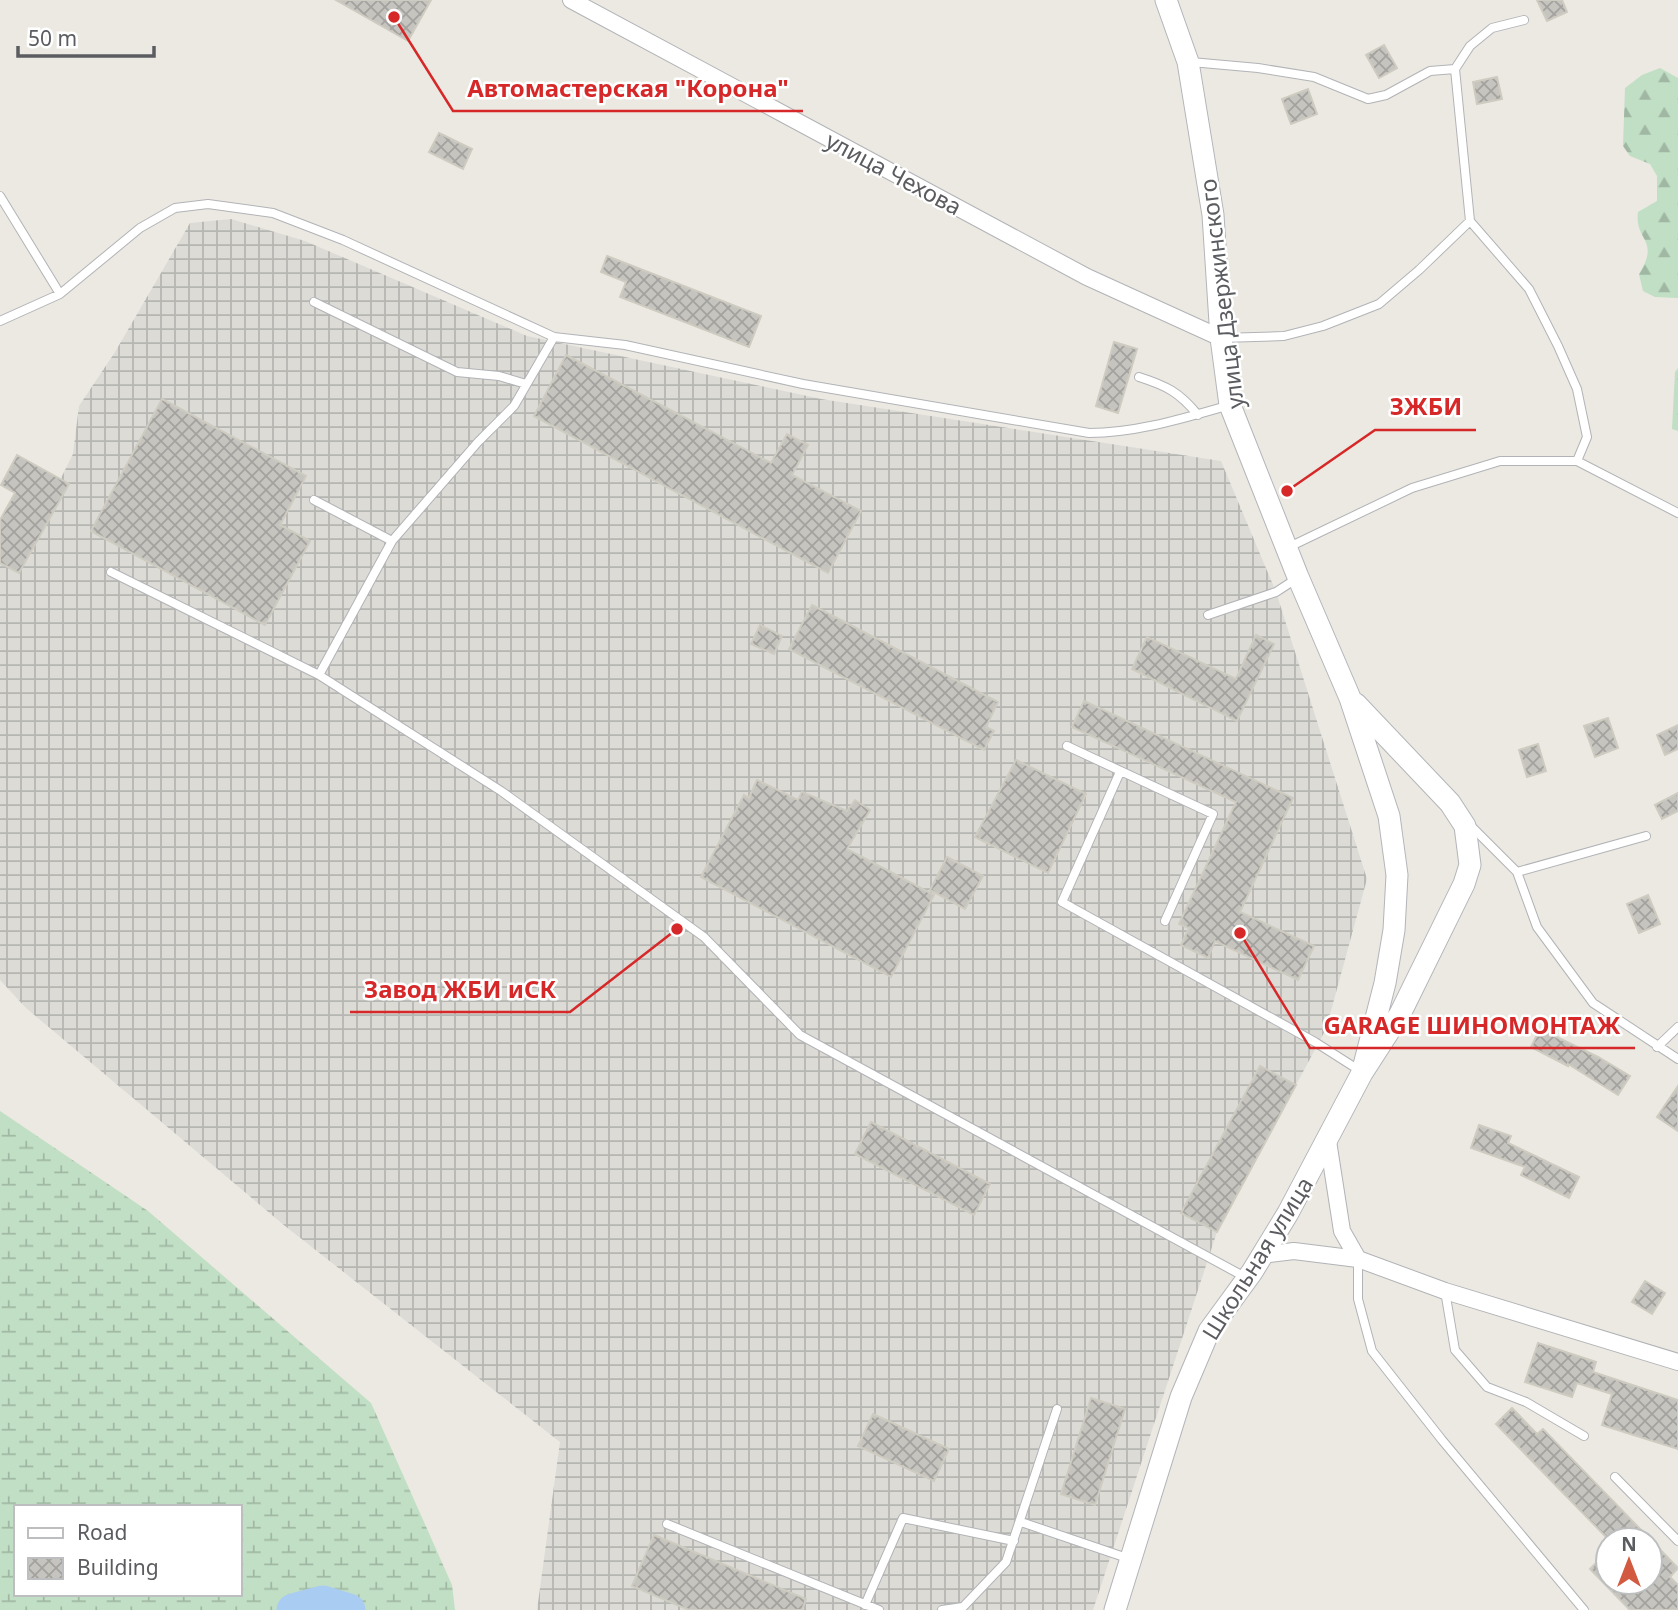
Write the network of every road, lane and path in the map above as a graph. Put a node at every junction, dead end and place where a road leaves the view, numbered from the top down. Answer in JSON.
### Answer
{"nodes":[{"id":1,"x":571,"y":0,"type":"edge"},
{"id":2,"x":1166,"y":0,"type":"edge"},
{"id":3,"x":1524,"y":20,"type":"dead end"},
{"id":4,"x":1188,"y":62,"type":"junction"},
{"id":5,"x":1455,"y":69,"type":"junction"},
{"id":6,"x":0,"y":196,"type":"edge"},
{"id":7,"x":1470,"y":220,"type":"junction"},
{"id":8,"x":60,"y":294,"type":"junction"},
{"id":9,"x":314,"y":302,"type":"dead end"},
{"id":10,"x":0,"y":321,"type":"edge"},
{"id":11,"x":555,"y":337,"type":"junction"},
{"id":12,"x":1221,"y":338,"type":"junction"},
{"id":13,"x":1139,"y":377,"type":"dead end"},
{"id":14,"x":526,"y":384,"type":"junction"},
{"id":15,"x":1230,"y":405,"type":"junction"},
{"id":16,"x":1198,"y":415,"type":"junction"},
{"id":17,"x":1577,"y":461,"type":"junction"},
{"id":18,"x":314,"y":500,"type":"dead end"},
{"id":19,"x":1678,"y":513,"type":"edge"},
{"id":20,"x":393,"y":541,"type":"junction"},
{"id":21,"x":1287,"y":548,"type":"junction"},
{"id":22,"x":111,"y":572,"type":"dead end"},
{"id":23,"x":1298,"y":577,"type":"junction"},
{"id":24,"x":1208,"y":615,"type":"dead end"},
{"id":25,"x":319,"y":675,"type":"junction"},
{"id":26,"x":1350,"y":698,"type":"junction"},
{"id":27,"x":1067,"y":747,"type":"dead end"},
{"id":28,"x":1120,"y":772,"type":"junction"},
{"id":29,"x":1450,"y":803,"type":"junction"},
{"id":30,"x":1646,"y":836,"type":"dead end"},
{"id":31,"x":1517,"y":872,"type":"junction"},
{"id":32,"x":1165,"y":921,"type":"dead end"},
{"id":33,"x":1678,"y":1027,"type":"edge"},
{"id":34,"x":1657,"y":1047,"type":"junction"},
{"id":35,"x":1678,"y":1059,"type":"edge"},
{"id":36,"x":1362,"y":1073,"type":"junction"},
{"id":37,"x":1328,"y":1141,"type":"junction"},
{"id":38,"x":1262,"y":1255,"type":"junction"},
{"id":39,"x":1358,"y":1259,"type":"junction"},
{"id":40,"x":1248,"y":1278,"type":"junction"},
{"id":41,"x":1445,"y":1291,"type":"junction"},
{"id":42,"x":1678,"y":1362,"type":"edge"},
{"id":43,"x":1057,"y":1409,"type":"dead end"},
{"id":44,"x":1584,"y":1436,"type":"dead end"},
{"id":45,"x":1615,"y":1477,"type":"dead end"},
{"id":46,"x":1021,"y":1522,"type":"junction"},
{"id":47,"x":667,"y":1524,"type":"dead end"},
{"id":48,"x":1014,"y":1541,"type":"junction"},
{"id":49,"x":1678,"y":1541,"type":"edge"},
{"id":50,"x":1130,"y":1559,"type":"junction"},
{"id":51,"x":865,"y":1605,"type":"junction"},
{"id":52,"x":879,"y":1610,"type":"edge"},
{"id":53,"x":942,"y":1610,"type":"edge"},
{"id":54,"x":1115,"y":1610,"type":"edge"},
{"id":55,"x":1584,"y":1610,"type":"edge"}],
"edges":[{"from":1,"to":12,"type":"street","name":"улица Чехова"},
{"from":2,"to":4,"type":"street","name":"улица Дзержинского"},
{"from":3,"to":5,"type":"lane"},
{"from":4,"to":5,"type":"lane"},
{"from":4,"to":12,"type":"street","name":"улица Дзержинского"},
{"from":5,"to":7,"type":"lane"},
{"from":6,"to":8,"type":"lane"},
{"from":7,"to":12,"type":"lane"},
{"from":7,"to":17,"type":"lane"},
{"from":8,"to":10,"type":"lane"},
{"from":8,"to":11,"type":"lane"},
{"from":9,"to":14,"type":"lane"},
{"from":11,"to":14,"type":"lane"},
{"from":11,"to":16,"type":"lane"},
{"from":12,"to":15,"type":"street","name":"улица Дзержинского"},
{"from":13,"to":16,"type":"lane"},
{"from":14,"to":20,"type":"lane"},
{"from":15,"to":16,"type":"lane"},
{"from":15,"to":21,"type":"street","name":"улица Дзержинского"},
{"from":17,"to":19,"type":"lane"},
{"from":17,"to":21,"type":"lane"},
{"from":18,"to":20,"type":"lane"},
{"from":20,"to":25,"type":"lane"},
{"from":21,"to":23,"type":"street","name":"улица Дзержинского"},
{"from":22,"to":25,"type":"lane"},
{"from":23,"to":24,"type":"lane"},
{"from":23,"to":26,"type":"street","name":"улица Дзержинского"},
{"from":25,"to":40,"type":"lane"},
{"from":26,"to":29,"type":"street","name":"улица Дзержинского"},
{"from":26,"to":36,"type":"street","name":"улица Дзержинского"},
{"from":27,"to":28,"type":"lane"},
{"from":28,"to":32,"type":"lane"},
{"from":28,"to":36,"type":"lane"},
{"from":29,"to":31,"type":"lane"},
{"from":29,"to":36,"type":"street","name":"улица Дзержинского"},
{"from":30,"to":31,"type":"lane"},
{"from":31,"to":34,"type":"lane"},
{"from":33,"to":34,"type":"lane"},
{"from":34,"to":35,"type":"lane"},
{"from":36,"to":37,"type":"street","name":"Школьная улица"},
{"from":37,"to":38,"type":"street","name":"Школьная улица"},
{"from":37,"to":39,"type":"street"},
{"from":38,"to":39,"type":"street"},
{"from":38,"to":40,"type":"street","name":"Школьная улица"},
{"from":39,"to":41,"type":"street"},
{"from":39,"to":55,"type":"lane"},
{"from":40,"to":50,"type":"street","name":"Школьная улица"},
{"from":41,"to":42,"type":"street"},
{"from":41,"to":44,"type":"lane"},
{"from":43,"to":46,"type":"lane"},
{"from":45,"to":49,"type":"lane"},
{"from":46,"to":48,"type":"lane"},
{"from":46,"to":50,"type":"lane"},
{"from":47,"to":51,"type":"lane"},
{"from":48,"to":51,"type":"lane"},
{"from":48,"to":53,"type":"lane"},
{"from":50,"to":54,"type":"street","name":"Школьная улица"},
{"from":51,"to":52,"type":"lane"}]}
